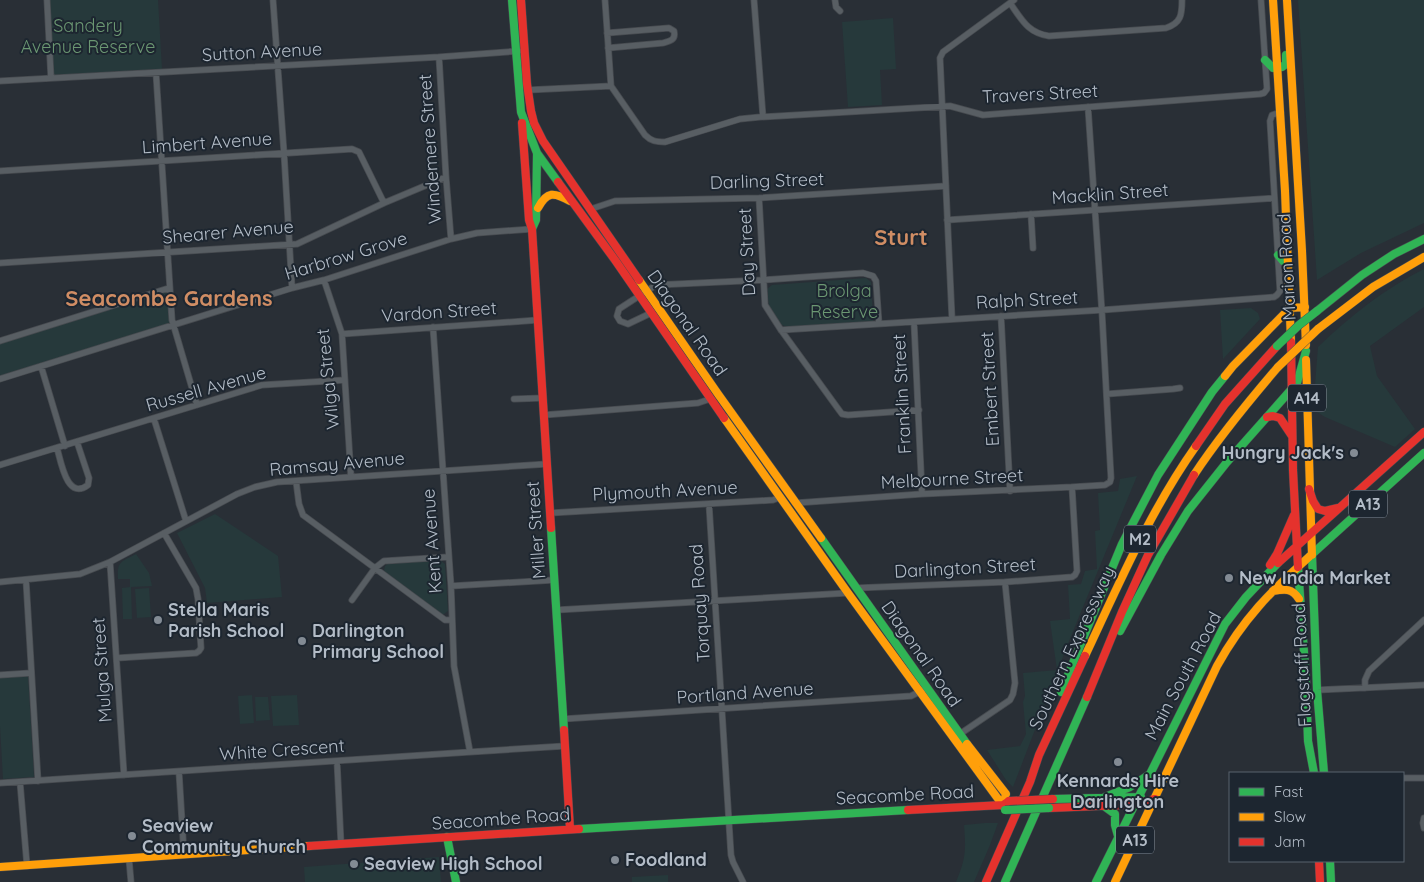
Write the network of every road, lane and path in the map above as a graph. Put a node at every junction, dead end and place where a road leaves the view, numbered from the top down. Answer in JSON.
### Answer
{"nodes":[{"id":1,"x":47,"y":0,"type":"edge"},
{"id":2,"x":273,"y":0,"type":"edge"},
{"id":3,"x":512,"y":0,"type":"edge"},
{"id":4,"x":521,"y":0,"type":"edge"},
{"id":5,"x":605,"y":0,"type":"edge"},
{"id":6,"x":754,"y":0,"type":"edge"},
{"id":7,"x":835,"y":0,"type":"edge"},
{"id":8,"x":1182,"y":0,"type":"edge"},
{"id":9,"x":1261,"y":0,"type":"edge"},
{"id":10,"x":1273,"y":0,"type":"edge"},
{"id":11,"x":1287,"y":0,"type":"edge"},
{"id":12,"x":1012,"y":2,"type":"edge"},
{"id":13,"x":840,"y":11,"type":"dead end"},
{"id":14,"x":607,"y":33,"type":"junction"},
{"id":15,"x":1290,"y":45,"type":"junction"},
{"id":16,"x":608,"y":48,"type":"junction"},
{"id":17,"x":525,"y":50,"type":"junction"},
{"id":18,"x":516,"y":51,"type":"junction"},
{"id":19,"x":439,"y":57,"type":"junction"},
{"id":20,"x":1265,"y":60,"type":"junction"},
{"id":21,"x":278,"y":66,"type":"junction"},
{"id":22,"x":1278,"y":68,"type":"junction"},
{"id":23,"x":156,"y":73,"type":"junction"},
{"id":24,"x":51,"y":78,"type":"junction"},
{"id":25,"x":0,"y":81,"type":"edge"},
{"id":26,"x":611,"y":86,"type":"junction"},
{"id":27,"x":528,"y":90,"type":"junction"},
{"id":28,"x":942,"y":106,"type":"junction"},
{"id":29,"x":1088,"y":107,"type":"junction"},
{"id":30,"x":521,"y":112,"type":"junction"},
{"id":31,"x":1281,"y":112,"type":"junction"},
{"id":32,"x":763,"y":117,"type":"junction"},
{"id":33,"x":1294,"y":120,"type":"junction"},
{"id":34,"x":534,"y":123,"type":"junction"},
{"id":35,"x":537,"y":153,"type":"junction"},
{"id":36,"x":284,"y":154,"type":"junction"},
{"id":37,"x":162,"y":162,"type":"junction"},
{"id":38,"x":0,"y":170,"type":"edge"},
{"id":39,"x":446,"y":176,"type":"junction"},
{"id":40,"x":946,"y":186,"type":"junction"},
{"id":41,"x":759,"y":198,"type":"junction"},
{"id":42,"x":1274,"y":198,"type":"junction"},
{"id":43,"x":384,"y":203,"type":"junction"},
{"id":44,"x":573,"y":203,"type":"junction"},
{"id":45,"x":591,"y":210,"type":"junction"},
{"id":46,"x":1095,"y":210,"type":"junction"},
{"id":47,"x":536,"y":211,"type":"junction"},
{"id":48,"x":1031,"y":214,"type":"junction"},
{"id":49,"x":583,"y":216,"type":"junction"},
{"id":50,"x":947,"y":220,"type":"junction"},
{"id":51,"x":532,"y":229,"type":"junction"},
{"id":52,"x":451,"y":239,"type":"junction"},
{"id":53,"x":1424,"y":239,"type":"edge"},
{"id":54,"x":290,"y":245,"type":"junction"},
{"id":55,"x":1032,"y":248,"type":"dead end"},
{"id":56,"x":1302,"y":251,"type":"junction"},
{"id":57,"x":168,"y":252,"type":"junction"},
{"id":58,"x":1278,"y":254,"type":"junction"},
{"id":59,"x":1424,"y":257,"type":"edge"},
{"id":60,"x":0,"y":263,"type":"edge"},
{"id":61,"x":1289,"y":265,"type":"junction"},
{"id":62,"x":324,"y":280,"type":"junction"},
{"id":63,"x":763,"y":280,"type":"junction"},
{"id":64,"x":169,"y":288,"type":"junction"},
{"id":65,"x":292,"y":288,"type":"junction"},
{"id":66,"x":642,"y":294,"type":"junction"},
{"id":67,"x":1274,"y":297,"type":"joint"},
{"id":68,"x":1305,"y":307,"type":"junction"},
{"id":69,"x":1290,"y":308,"type":"junction"},
{"id":70,"x":1102,"y":310,"type":"junction"},
{"id":71,"x":651,"y":313,"type":"junction"},
{"id":72,"x":1001,"y":316,"type":"junction"},
{"id":73,"x":952,"y":319,"type":"junction"},
{"id":74,"x":538,"y":320,"type":"junction"},
{"id":75,"x":914,"y":322,"type":"junction"},
{"id":76,"x":879,"y":324,"type":"junction"},
{"id":77,"x":173,"y":325,"type":"junction"},
{"id":78,"x":433,"y":328,"type":"junction"},
{"id":79,"x":781,"y":330,"type":"junction"},
{"id":80,"x":342,"y":334,"type":"junction"},
{"id":81,"x":0,"y":341,"type":"edge"},
{"id":82,"x":1306,"y":351,"type":"junction"},
{"id":83,"x":41,"y":366,"type":"junction"},
{"id":84,"x":0,"y":379,"type":"edge"},
{"id":85,"x":345,"y":380,"type":"junction"},
{"id":86,"x":1180,"y":388,"type":"dead end"},
{"id":87,"x":1291,"y":389,"type":"junction"},
{"id":88,"x":718,"y":394,"type":"junction"},
{"id":89,"x":1107,"y":394,"type":"junction"},
{"id":90,"x":543,"y":398,"type":"junction"},
{"id":91,"x":514,"y":399,"type":"dead end"},
{"id":92,"x":710,"y":399,"type":"junction"},
{"id":93,"x":197,"y":405,"type":"junction"},
{"id":94,"x":918,"y":410,"type":"junction"},
{"id":95,"x":544,"y":415,"type":"junction"},
{"id":96,"x":1267,"y":417,"type":"junction"},
{"id":97,"x":154,"y":418,"type":"junction"},
{"id":98,"x":1424,"y":432,"type":"edge"},
{"id":99,"x":1292,"y":436,"type":"junction"},
{"id":100,"x":77,"y":442,"type":"junction"},
{"id":101,"x":65,"y":446,"type":"junction"},
{"id":102,"x":57,"y":448,"type":"junction"},
{"id":103,"x":1424,"y":453,"type":"edge"},
{"id":104,"x":547,"y":464,"type":"junction"},
{"id":105,"x":0,"y":465,"type":"edge"},
{"id":106,"x":442,"y":471,"type":"junction"},
{"id":107,"x":351,"y":477,"type":"junction"},
{"id":108,"x":296,"y":481,"type":"junction"},
{"id":109,"x":1072,"y":487,"type":"junction"},
{"id":110,"x":1309,"y":489,"type":"junction"},
{"id":111,"x":1010,"y":491,"type":"junction"},
{"id":112,"x":922,"y":494,"type":"junction"},
{"id":113,"x":781,"y":497,"type":"junction"},
{"id":114,"x":709,"y":504,"type":"junction"},
{"id":115,"x":792,"y":505,"type":"junction"},
{"id":116,"x":1340,"y":507,"type":"junction"},
{"id":117,"x":550,"y":513,"type":"junction"},
{"id":118,"x":1294,"y":515,"type":"junction"},
{"id":119,"x":186,"y":521,"type":"junction"},
{"id":120,"x":164,"y":533,"type":"junction"},
{"id":121,"x":1312,"y":533,"type":"junction"},
{"id":122,"x":1296,"y":546,"type":"junction"},
{"id":123,"x":1312,"y":555,"type":"junction"},
{"id":124,"x":448,"y":557,"type":"junction"},
{"id":125,"x":110,"y":562,"type":"junction"},
{"id":126,"x":1298,"y":567,"type":"junction"},
{"id":127,"x":375,"y":568,"type":"junction"},
{"id":128,"x":1264,"y":578,"type":"junction"},
{"id":129,"x":26,"y":580,"type":"junction"},
{"id":130,"x":554,"y":580,"type":"junction"},
{"id":131,"x":0,"y":582,"type":"edge"},
{"id":132,"x":1006,"y":582,"type":"junction"},
{"id":133,"x":450,"y":586,"type":"junction"},
{"id":134,"x":856,"y":588,"type":"junction"},
{"id":135,"x":1273,"y":591,"type":"junction"},
{"id":136,"x":848,"y":593,"type":"junction"},
{"id":137,"x":352,"y":600,"type":"dead end"},
{"id":138,"x":715,"y":600,"type":"junction"},
{"id":139,"x":1300,"y":600,"type":"junction"},
{"id":140,"x":556,"y":610,"type":"junction"},
{"id":141,"x":452,"y":620,"type":"junction"},
{"id":142,"x":1424,"y":620,"type":"edge"},
{"id":143,"x":117,"y":658,"type":"junction"},
{"id":144,"x":31,"y":673,"type":"junction"},
{"id":145,"x":1098,"y":673,"type":"junction"},
{"id":146,"x":0,"y":675,"type":"edge"},
{"id":147,"x":1306,"y":681,"type":"junction"},
{"id":148,"x":1424,"y":685,"type":"edge"},
{"id":149,"x":1365,"y":688,"type":"junction"},
{"id":150,"x":923,"y":690,"type":"junction"},
{"id":151,"x":1317,"y":690,"type":"junction"},
{"id":152,"x":1306,"y":701,"type":"junction"},
{"id":153,"x":722,"y":709,"type":"junction"},
{"id":154,"x":563,"y":719,"type":"junction"},
{"id":155,"x":957,"y":736,"type":"junction"},
{"id":156,"x":565,"y":746,"type":"junction"},
{"id":157,"x":470,"y":752,"type":"junction"},
{"id":158,"x":1039,"y":754,"type":"junction"},
{"id":159,"x":337,"y":762,"type":"junction"},
{"id":160,"x":179,"y":772,"type":"junction"},
{"id":161,"x":1314,"y":772,"type":"edge"},
{"id":162,"x":1324,"y":772,"type":"edge"},
{"id":163,"x":1150,"y":774,"type":"junction"},
{"id":164,"x":0,"y":775,"type":"edge"},
{"id":165,"x":124,"y":775,"type":"junction"},
{"id":166,"x":1404,"y":778,"type":"edge"},
{"id":167,"x":1424,"y":778,"type":"edge"},
{"id":168,"x":38,"y":781,"type":"junction"},
{"id":169,"x":20,"y":782,"type":"junction"},
{"id":170,"x":0,"y":783,"type":"edge"},
{"id":171,"x":1104,"y":796,"type":"junction"},
{"id":172,"x":1155,"y":799,"type":"junction"},
{"id":173,"x":1137,"y":801,"type":"junction"},
{"id":174,"x":1006,"y":805,"type":"junction"},
{"id":175,"x":1104,"y":806,"type":"junction"},
{"id":176,"x":1424,"y":818,"type":"edge"},
{"id":177,"x":729,"y":821,"type":"junction"},
{"id":178,"x":1424,"y":828,"type":"edge"},
{"id":179,"x":570,"y":829,"type":"junction"},
{"id":180,"x":1118,"y":836,"type":"junction"},
{"id":181,"x":447,"y":837,"type":"junction"},
{"id":182,"x":341,"y":844,"type":"junction"},
{"id":183,"x":184,"y":855,"type":"junction"},
{"id":184,"x":129,"y":859,"type":"junction"},
{"id":185,"x":1319,"y":862,"type":"edge"},
{"id":186,"x":1330,"y":862,"type":"edge"},
{"id":187,"x":27,"y":866,"type":"junction"},
{"id":188,"x":0,"y":867,"type":"edge"},
{"id":189,"x":131,"y":882,"type":"edge"},
{"id":190,"x":456,"y":882,"type":"edge"},
{"id":191,"x":743,"y":882,"type":"edge"},
{"id":192,"x":986,"y":882,"type":"edge"},
{"id":193,"x":1005,"y":882,"type":"edge"},
{"id":194,"x":1096,"y":882,"type":"edge"},
{"id":195,"x":1115,"y":882,"type":"edge"},
{"id":196,"x":1320,"y":882,"type":"edge"},
{"id":197,"x":1332,"y":882,"type":"edge"}],
"edges":[{"from":1,"to":24,"type":"street"},
{"from":2,"to":21,"type":"street"},
{"from":3,"to":18,"type":"main road","name":"Diagonal Road"},
{"from":4,"to":17,"type":"main road","name":"Diagonal Road"},
{"from":5,"to":14,"type":"street"},
{"from":6,"to":32,"type":"street"},
{"from":7,"to":13,"type":"street"},
{"from":8,"to":12,"type":"street"},
{"from":9,"to":20,"type":"street"},
{"from":10,"to":22,"type":"main road","name":"Marion Road","number":"A14"},
{"from":11,"to":15,"type":"main road","name":"Marion Road","number":"A14"},
{"from":12,"to":28,"type":"street"},
{"from":14,"to":16,"type":"street"},
{"from":14,"to":16,"type":"street"},
{"from":15,"to":22,"type":"main road"},
{"from":15,"to":33,"type":"main road","name":"Marion Road","number":"A14"},
{"from":16,"to":26,"type":"street"},
{"from":17,"to":18,"type":"street","name":"Sutton Avenue"},
{"from":17,"to":27,"type":"main road","name":"Diagonal Road"},
{"from":18,"to":19,"type":"street","name":"Sutton Avenue"},
{"from":18,"to":30,"type":"main road","name":"Diagonal Road"},
{"from":19,"to":21,"type":"street","name":"Sutton Avenue"},
{"from":19,"to":39,"type":"street","name":"Windemere Street"},
{"from":20,"to":22,"type":"main road"},
{"from":20,"to":29,"type":"street","name":"Travers Street"},
{"from":21,"to":23,"type":"street","name":"Sutton Avenue"},
{"from":21,"to":36,"type":"street"},
{"from":22,"to":31,"type":"main road","name":"Marion Road","number":"A14"},
{"from":23,"to":24,"type":"street","name":"Sutton Avenue"},
{"from":23,"to":37,"type":"street"},
{"from":24,"to":25,"type":"street","name":"Sutton Avenue"},
{"from":26,"to":27,"type":"street"},
{"from":26,"to":32,"type":"street","name":"Travers Street"},
{"from":27,"to":34,"type":"main road","name":"Diagonal Road"},
{"from":28,"to":29,"type":"street","name":"Travers Street"},
{"from":28,"to":32,"type":"street","name":"Travers Street"},
{"from":28,"to":40,"type":"street"},
{"from":29,"to":46,"type":"street"},
{"from":30,"to":35,"type":"main road","name":"Diagonal Road"},
{"from":30,"to":51,"type":"main road","name":"Miller Street"},
{"from":31,"to":33,"type":"main road"},
{"from":31,"to":42,"type":"street","name":"Marion Road"},
{"from":31,"to":61,"type":"main road","name":"Marion Road","number":"A14"},
{"from":33,"to":56,"type":"main road","name":"Marion Road","number":"A14"},
{"from":34,"to":35,"type":"main road","name":"Miller Street"},
{"from":34,"to":45,"type":"main road","name":"Diagonal Road"},
{"from":35,"to":44,"type":"main road","name":"Diagonal Road"},
{"from":35,"to":47,"type":"main road","name":"Miller Street"},
{"from":36,"to":37,"type":"street","name":"Limbert Avenue"},
{"from":36,"to":43,"type":"street","name":"Limbert Avenue"},
{"from":36,"to":54,"type":"street"},
{"from":37,"to":38,"type":"street","name":"Limbert Avenue"},
{"from":37,"to":57,"type":"street"},
{"from":39,"to":43,"type":"street","name":"Shearer Avenue"},
{"from":39,"to":52,"type":"street","name":"Windemere Street"},
{"from":40,"to":41,"type":"street","name":"Darling Street"},
{"from":40,"to":50,"type":"street"},
{"from":41,"to":45,"type":"street","name":"Darling Street"},
{"from":41,"to":63,"type":"street","name":"Day Street"},
{"from":42,"to":46,"type":"street","name":"Macklin Street"},
{"from":42,"to":58,"type":"street","name":"Marion Road"},
{"from":43,"to":54,"type":"street","name":"Shearer Avenue"},
{"from":44,"to":47,"type":"main road"},
{"from":44,"to":49,"type":"main road","name":"Diagonal Road"},
{"from":45,"to":49,"type":"main road"},
{"from":45,"to":66,"type":"main road","name":"Diagonal Road"},
{"from":46,"to":48,"type":"street","name":"Macklin Street"},
{"from":46,"to":70,"type":"street"},
{"from":47,"to":51,"type":"main road","name":"Miller Street"},
{"from":48,"to":50,"type":"street","name":"Macklin Street"},
{"from":48,"to":55,"type":"street"},
{"from":49,"to":66,"type":"main road","name":"Diagonal Road"},
{"from":50,"to":73,"type":"street"},
{"from":51,"to":52,"type":"street","name":"Harbrow Grove"},
{"from":51,"to":74,"type":"main road","name":"Miller Street"},
{"from":52,"to":62,"type":"street","name":"Harbrow Grove"},
{"from":53,"to":158,"type":"main road","name":"Southern Expressway","number":"M2","bridge":true},
{"from":54,"to":57,"type":"street","name":"Shearer Avenue"},
{"from":54,"to":65,"type":"street"},
{"from":56,"to":61,"type":"main road"},
{"from":56,"to":68,"type":"main road","name":"Marion Road","number":"A14"},
{"from":57,"to":60,"type":"street","name":"Shearer Avenue"},
{"from":57,"to":64,"type":"street"},
{"from":58,"to":61,"type":"main road"},
{"from":58,"to":67,"type":"street","name":"Marion Road"},
{"from":59,"to":145,"type":"main road","name":"Southern Expressway","number":"M2","bridge":true},
{"from":61,"to":69,"type":"main road","name":"Marion Road","number":"A14"},
{"from":62,"to":65,"type":"street","name":"Harbrow Grove"},
{"from":62,"to":80,"type":"street","name":"Wilga Street"},
{"from":63,"to":66,"type":"street"},
{"from":63,"to":76,"type":"street"},
{"from":63,"to":79,"type":"street","name":"Day Street"},
{"from":64,"to":77,"type":"street"},
{"from":64,"to":81,"type":"street"},
{"from":65,"to":77,"type":"street","name":"Harbrow Grove"},
{"from":66,"to":71,"type":"main road","name":"Diagonal Road"},
{"from":66,"to":71,"type":"street","name":"Diagonal Road"},
{"from":66,"to":88,"type":"main road","name":"Diagonal Road"},
{"from":67,"to":70,"type":"street","name":"Ralph Street"},
{"from":68,"to":69,"type":"main road"},
{"from":68,"to":82,"type":"main road","name":"Marion Road","number":"A14"},
{"from":69,"to":87,"type":"main road","name":"Marion Road","number":"A14"},
{"from":69,"to":158,"type":"main road"},
{"from":70,"to":72,"type":"street","name":"Ralph Street"},
{"from":70,"to":89,"type":"street"},
{"from":71,"to":92,"type":"main road","name":"Diagonal Road"},
{"from":72,"to":73,"type":"street","name":"Ralph Street"},
{"from":72,"to":111,"type":"street","name":"Embert Street"},
{"from":73,"to":75,"type":"street","name":"Ralph Street"},
{"from":74,"to":78,"type":"street","name":"Vardon Street"},
{"from":74,"to":90,"type":"main road","name":"Miller Street"},
{"from":75,"to":76,"type":"street","name":"Ralph Street"},
{"from":75,"to":94,"type":"street","name":"Franklin Street"},
{"from":76,"to":79,"type":"street","name":"Ralph Street"},
{"from":77,"to":83,"type":"street","name":"Harbrow Grove"},
{"from":77,"to":93,"type":"street"},
{"from":78,"to":80,"type":"street","name":"Vardon Street"},
{"from":78,"to":106,"type":"street","name":"Kent Avenue"},
{"from":79,"to":94,"type":"street","name":"Day Street"},
{"from":80,"to":85,"type":"street","name":"Wilga Street"},
{"from":82,"to":87,"type":"main road"},
{"from":82,"to":110,"type":"main road","name":"Marion Road","number":"A14"},
{"from":83,"to":84,"type":"street","name":"Harbrow Grove"},
{"from":83,"to":101,"type":"street"},
{"from":85,"to":93,"type":"street","name":"Russell Avenue"},
{"from":85,"to":107,"type":"street","name":"Wilga Street"},
{"from":86,"to":89,"type":"street"},
{"from":87,"to":96,"type":"main road","number":"M2"},
{"from":87,"to":99,"type":"main road","name":"Marion Road","number":"A14"},
{"from":88,"to":92,"type":"main road"},
{"from":88,"to":115,"type":"main road","name":"Diagonal Road"},
{"from":89,"to":109,"type":"street","name":"Melbourne Street"},
{"from":90,"to":91,"type":"street"},
{"from":90,"to":95,"type":"main road","name":"Miller Street"},
{"from":92,"to":95,"type":"street"},
{"from":92,"to":113,"type":"main road","name":"Diagonal Road"},
{"from":93,"to":97,"type":"street","name":"Russell Avenue"},
{"from":94,"to":112,"type":"street","name":"Franklin Street"},
{"from":95,"to":104,"type":"main road","name":"Miller Street"},
{"from":96,"to":99,"type":"main road"},
{"from":96,"to":145,"type":"main road","number":"M2"},
{"from":97,"to":100,"type":"street","name":"Russell Avenue"},
{"from":97,"to":119,"type":"street"},
{"from":98,"to":116,"type":"main road","name":"Main South Road","number":"A13"},
{"from":99,"to":118,"type":"main road","name":"Marion Road","number":"A14"},
{"from":100,"to":101,"type":"street","name":"Russell Avenue"},
{"from":100,"to":102,"type":"street"},
{"from":101,"to":102,"type":"street","name":"Russell Avenue"},
{"from":102,"to":105,"type":"street","name":"Russell Avenue"},
{"from":103,"to":123,"type":"main road","name":"Main South Road","number":"A13"},
{"from":104,"to":106,"type":"street","name":"Ramsay Avenue"},
{"from":104,"to":117,"type":"main road","name":"Miller Street"},
{"from":106,"to":107,"type":"street","name":"Ramsay Avenue"},
{"from":106,"to":124,"type":"street","name":"Kent Avenue"},
{"from":107,"to":108,"type":"street","name":"Ramsay Avenue"},
{"from":108,"to":119,"type":"street","name":"Ramsay Avenue"},
{"from":108,"to":127,"type":"street"},
{"from":109,"to":111,"type":"street","name":"Melbourne Street"},
{"from":109,"to":132,"type":"street","name":"Darlington Street"},
{"from":110,"to":116,"type":"main road","number":"A13"},
{"from":110,"to":121,"type":"main road","name":"Marion Road","number":"A14"},
{"from":111,"to":112,"type":"street","name":"Melbourne Street"},
{"from":112,"to":115,"type":"street","name":"Melbourne Street"},
{"from":113,"to":114,"type":"street","name":"Plymouth Avenue"},
{"from":113,"to":115,"type":"main road","name":"Diagonal Road"},
{"from":114,"to":117,"type":"street","name":"Plymouth Avenue"},
{"from":114,"to":138,"type":"street","name":"Torquay Road"},
{"from":115,"to":134,"type":"main road","name":"Diagonal Road"},
{"from":115,"to":136,"type":"main road","name":"Diagonal Road"},
{"from":116,"to":121,"type":"main road","name":"Main South Road","number":"A13"},
{"from":117,"to":130,"type":"main road","name":"Miller Street"},
{"from":118,"to":122,"type":"main road","name":"Marion Road","number":"A14"},
{"from":118,"to":128,"type":"main road","number":"A13"},
{"from":119,"to":120,"type":"street","name":"Ramsay Avenue"},
{"from":120,"to":125,"type":"street","name":"Ramsay Avenue"},
{"from":120,"to":143,"type":"street"},
{"from":121,"to":122,"type":"main road","name":"Main South Road","number":"A13"},
{"from":121,"to":123,"type":"main road","number":"A14"},
{"from":122,"to":126,"type":"main road","name":"Marion Road"},
{"from":122,"to":128,"type":"main road","name":"Main South Road","number":"A13"},
{"from":123,"to":126,"type":"main road","name":"Main South Road","number":"A13"},
{"from":123,"to":151,"type":"main road","name":"Flagstaff Road"},
{"from":124,"to":127,"type":"street"},
{"from":124,"to":133,"type":"street","name":"Kent Avenue"},
{"from":125,"to":129,"type":"street","name":"Ramsay Avenue"},
{"from":125,"to":143,"type":"street","name":"Mulga Street"},
{"from":126,"to":135,"type":"main road","name":"Main South Road","number":"A13"},
{"from":126,"to":139,"type":"main road","name":"Flagstaff Road"},
{"from":127,"to":137,"type":"street"},
{"from":127,"to":141,"type":"street"},
{"from":128,"to":163,"type":"main road","name":"Main South Road","number":"A13"},
{"from":129,"to":131,"type":"street","name":"Ramsay Avenue"},
{"from":129,"to":144,"type":"street"},
{"from":130,"to":133,"type":"street"},
{"from":130,"to":140,"type":"main road","name":"Miller Street"},
{"from":132,"to":134,"type":"street","name":"Darlington Street"},
{"from":132,"to":155,"type":"street"},
{"from":133,"to":141,"type":"street","name":"Kent Avenue"},
{"from":134,"to":136,"type":"main road"},
{"from":134,"to":150,"type":"main road","name":"Diagonal Road"},
{"from":135,"to":139,"type":"main road"},
{"from":135,"to":172,"type":"main road","name":"Main South Road","number":"A13"},
{"from":136,"to":138,"type":"street"},
{"from":136,"to":150,"type":"main road","name":"Diagonal Road"},
{"from":138,"to":140,"type":"street"},
{"from":138,"to":153,"type":"street","name":"Torquay Road"},
{"from":139,"to":147,"type":"main road","name":"Flagstaff Road"},
{"from":140,"to":154,"type":"main road","name":"Miller Street"},
{"from":141,"to":157,"type":"street","name":"Kent Avenue"},
{"from":142,"to":149,"type":"street"},
{"from":143,"to":165,"type":"street","name":"Mulga Street"},
{"from":144,"to":146,"type":"street"},
{"from":144,"to":168,"type":"street"},
{"from":145,"to":193,"type":"main road","name":"Southern Expressway","number":"M2"},
{"from":147,"to":151,"type":"main road"},
{"from":147,"to":152,"type":"main road","name":"Flagstaff Road"},
{"from":148,"to":149,"type":"street"},
{"from":149,"to":151,"type":"street"},
{"from":150,"to":153,"type":"street","name":"Portland Avenue"},
{"from":150,"to":155,"type":"main road","name":"Diagonal Road"},
{"from":151,"to":152,"type":"main road"},
{"from":151,"to":162,"type":"main road","name":"Flagstaff Road"},
{"from":152,"to":161,"type":"main road","name":"Flagstaff Road"},
{"from":153,"to":154,"type":"street","name":"Portland Avenue"},
{"from":153,"to":177,"type":"street","name":"Torquay Road"},
{"from":154,"to":156,"type":"main road","name":"Miller Street"},
{"from":155,"to":174,"type":"main road","name":"Diagonal Road"},
{"from":156,"to":157,"type":"street","name":"White Crescent"},
{"from":156,"to":179,"type":"main road","name":"Miller Street"},
{"from":157,"to":159,"type":"street","name":"White Crescent"},
{"from":158,"to":192,"type":"main road","name":"Southern Expressway","number":"M2"},
{"from":159,"to":160,"type":"street","name":"White Crescent"},
{"from":159,"to":182,"type":"street"},
{"from":160,"to":165,"type":"street","name":"White Crescent"},
{"from":160,"to":183,"type":"street"},
{"from":163,"to":171,"type":"main road","number":"A13"},
{"from":163,"to":173,"type":"main road","name":"Main South Road","number":"A13"},
{"from":164,"to":170,"type":"street"},
{"from":165,"to":168,"type":"street","name":"White Crescent"},
{"from":166,"to":167,"type":"street"},
{"from":168,"to":169,"type":"street","name":"White Crescent"},
{"from":169,"to":170,"type":"street","name":"White Crescent"},
{"from":169,"to":187,"type":"street"},
{"from":171,"to":173,"type":"main road","name":"Seacombe Road"},
{"from":171,"to":174,"type":"main road","name":"Seacombe Road","bridge":true},
{"from":172,"to":173,"type":"main road","name":"Seacombe Road"},
{"from":172,"to":195,"type":"main road","name":"Main South Road","number":"A13"},
{"from":173,"to":175,"type":"main road","name":"Seacombe Road"},
{"from":173,"to":180,"type":"main road","name":"Main South Road","number":"A13"},
{"from":174,"to":175,"type":"main road","name":"Seacombe Road","bridge":true},
{"from":174,"to":177,"type":"main road","name":"Seacombe Road"},
{"from":175,"to":180,"type":"main road","number":"A13"},
{"from":176,"to":178,"type":"street"},
{"from":177,"to":179,"type":"main road","name":"Seacombe Road"},
{"from":177,"to":191,"type":"street","name":"Torquay Road"},
{"from":179,"to":181,"type":"main road","name":"Seacombe Road"},
{"from":180,"to":194,"type":"main road","name":"Main South Road","number":"A13"},
{"from":181,"to":182,"type":"main road","name":"Seacombe Road"},
{"from":181,"to":190,"type":"main road"},
{"from":182,"to":183,"type":"main road","name":"Seacombe Road"},
{"from":183,"to":184,"type":"main road","name":"Seacombe Road"},
{"from":184,"to":187,"type":"main road","name":"Seacombe Road"},
{"from":184,"to":189,"type":"street"},
{"from":185,"to":196,"type":"main road"},
{"from":186,"to":197,"type":"main road"},
{"from":187,"to":188,"type":"main road","name":"Seacombe Road"}]}
